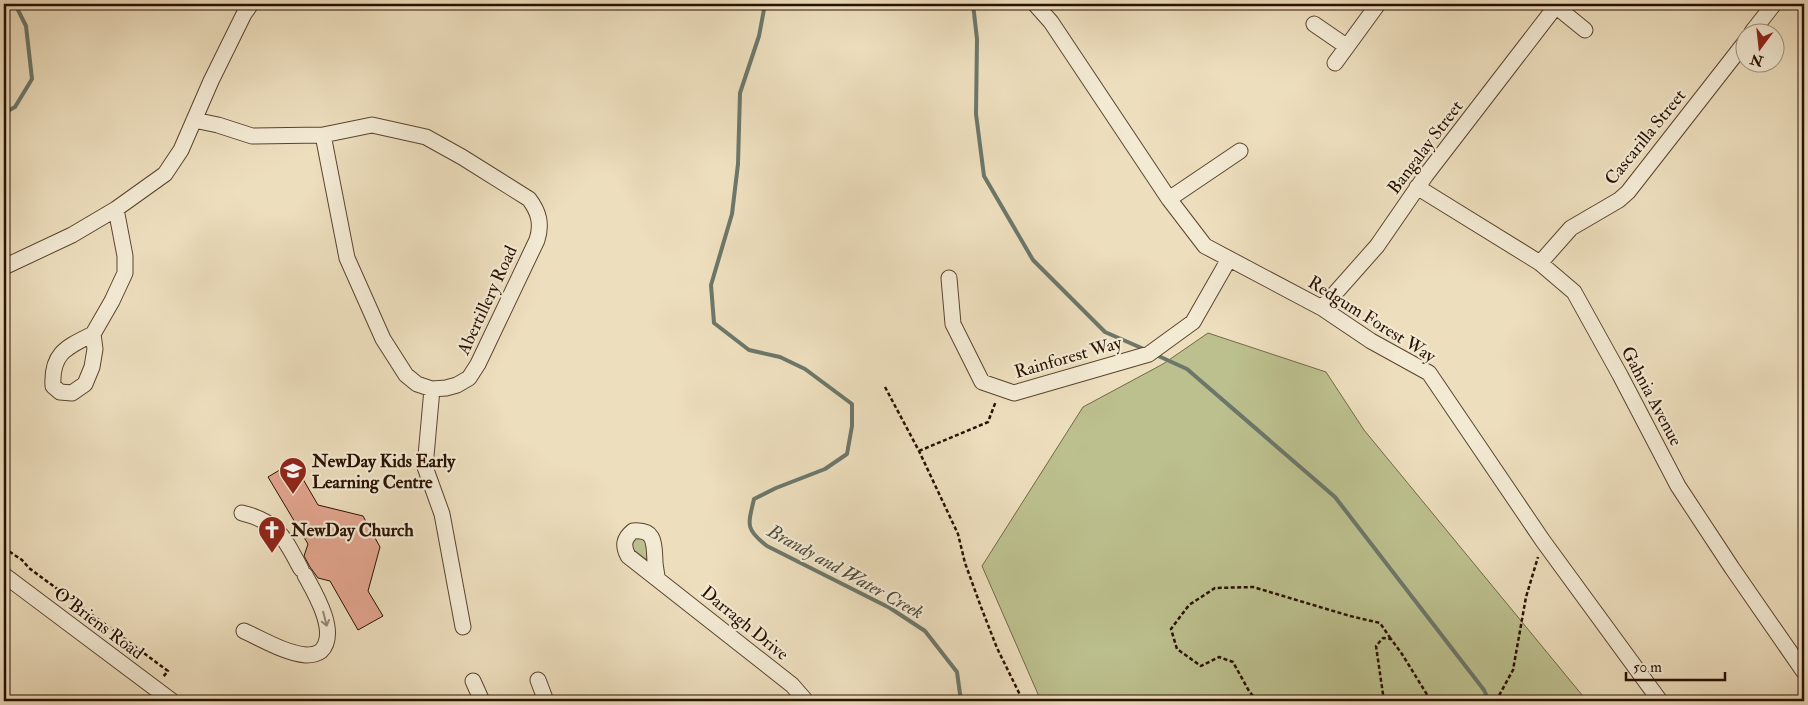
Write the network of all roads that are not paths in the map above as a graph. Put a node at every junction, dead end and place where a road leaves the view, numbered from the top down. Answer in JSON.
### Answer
{"nodes":[{"id":1,"x":251,"y":4,"type":"edge"},
{"id":2,"x":1035,"y":4,"type":"edge"},
{"id":3,"x":1378,"y":4,"type":"edge"},
{"id":4,"x":1774,"y":4,"type":"edge"},
{"id":5,"x":1554,"y":5,"type":"edge"},
{"id":6,"x":1760,"y":22,"type":"edge"},
{"id":7,"x":1314,"y":24,"type":"dead end"},
{"id":8,"x":1585,"y":30,"type":"dead end"},
{"id":9,"x":1346,"y":46,"type":"junction"},
{"id":10,"x":1736,"y":55,"type":"edge"},
{"id":11,"x":1335,"y":63,"type":"dead end"},
{"id":12,"x":194,"y":120,"type":"junction"},
{"id":13,"x":323,"y":135,"type":"junction"},
{"id":14,"x":1240,"y":151,"type":"dead end"},
{"id":15,"x":1418,"y":187,"type":"junction"},
{"id":16,"x":1169,"y":199,"type":"junction"},
{"id":17,"x":116,"y":208,"type":"junction"},
{"id":18,"x":1229,"y":259,"type":"junction"},
{"id":19,"x":1540,"y":263,"type":"junction"},
{"id":20,"x":4,"y":267,"type":"edge"},
{"id":21,"x":949,"y":278,"type":"dead end"},
{"id":22,"x":1322,"y":308,"type":"junction"},
{"id":23,"x":93,"y":334,"type":"dead end"},
{"id":24,"x":432,"y":389,"type":"junction"},
{"id":25,"x":242,"y":513,"type":"dead end"},
{"id":26,"x":4,"y":575,"type":"edge"},
{"id":27,"x":658,"y":578,"type":"dead end"},
{"id":28,"x":463,"y":627,"type":"dead end"},
{"id":29,"x":244,"y":631,"type":"dead end"},
{"id":30,"x":1804,"y":672,"type":"edge"},
{"id":31,"x":538,"y":680,"type":"dead end"},
{"id":32,"x":473,"y":681,"type":"dead end"},
{"id":33,"x":172,"y":701,"type":"edge"},
{"id":34,"x":482,"y":701,"type":"edge"},
{"id":35,"x":546,"y":701,"type":"edge"},
{"id":36,"x":806,"y":701,"type":"edge"},
{"id":37,"x":1660,"y":701,"type":"edge"}],
"edges":[{"from":1,"to":12,"type":"street"},
{"from":2,"to":16,"type":"street","name":"Redgum Forest Way"},
{"from":3,"to":9,"type":"street"},
{"from":4,"to":6,"type":"street"},
{"from":5,"to":8,"type":"street"},
{"from":5,"to":15,"type":"street","name":"Bangalay Street"},
{"from":7,"to":9,"type":"street"},
{"from":9,"to":11,"type":"street"},
{"from":10,"to":19,"type":"street","name":"Cascarilla Street"},
{"from":12,"to":13,"type":"street"},
{"from":12,"to":17,"type":"street"},
{"from":13,"to":24,"type":"street"},
{"from":13,"to":24,"type":"street","name":"Abertillery Road"},
{"from":14,"to":16,"type":"street"},
{"from":15,"to":19,"type":"street","name":"Gahnia Avenue"},
{"from":15,"to":22,"type":"street","name":"Bangalay Street"},
{"from":16,"to":18,"type":"street","name":"Redgum Forest Way"},
{"from":17,"to":20,"type":"street"},
{"from":17,"to":23,"type":"street"},
{"from":18,"to":21,"type":"street","name":"Rainforest Way"},
{"from":18,"to":22,"type":"street","name":"Redgum Forest Way"},
{"from":19,"to":30,"type":"street","name":"Gahnia Avenue"},
{"from":22,"to":37,"type":"street","name":"Redgum Forest Way"},
{"from":24,"to":28,"type":"street"},
{"from":25,"to":29,"type":"street","one_way":true},
{"from":26,"to":33,"type":"street","name":"O'Briens Road"},
{"from":27,"to":36,"type":"street","name":"Darragh Drive"},
{"from":31,"to":35,"type":"street"},
{"from":32,"to":34,"type":"street"}]}
